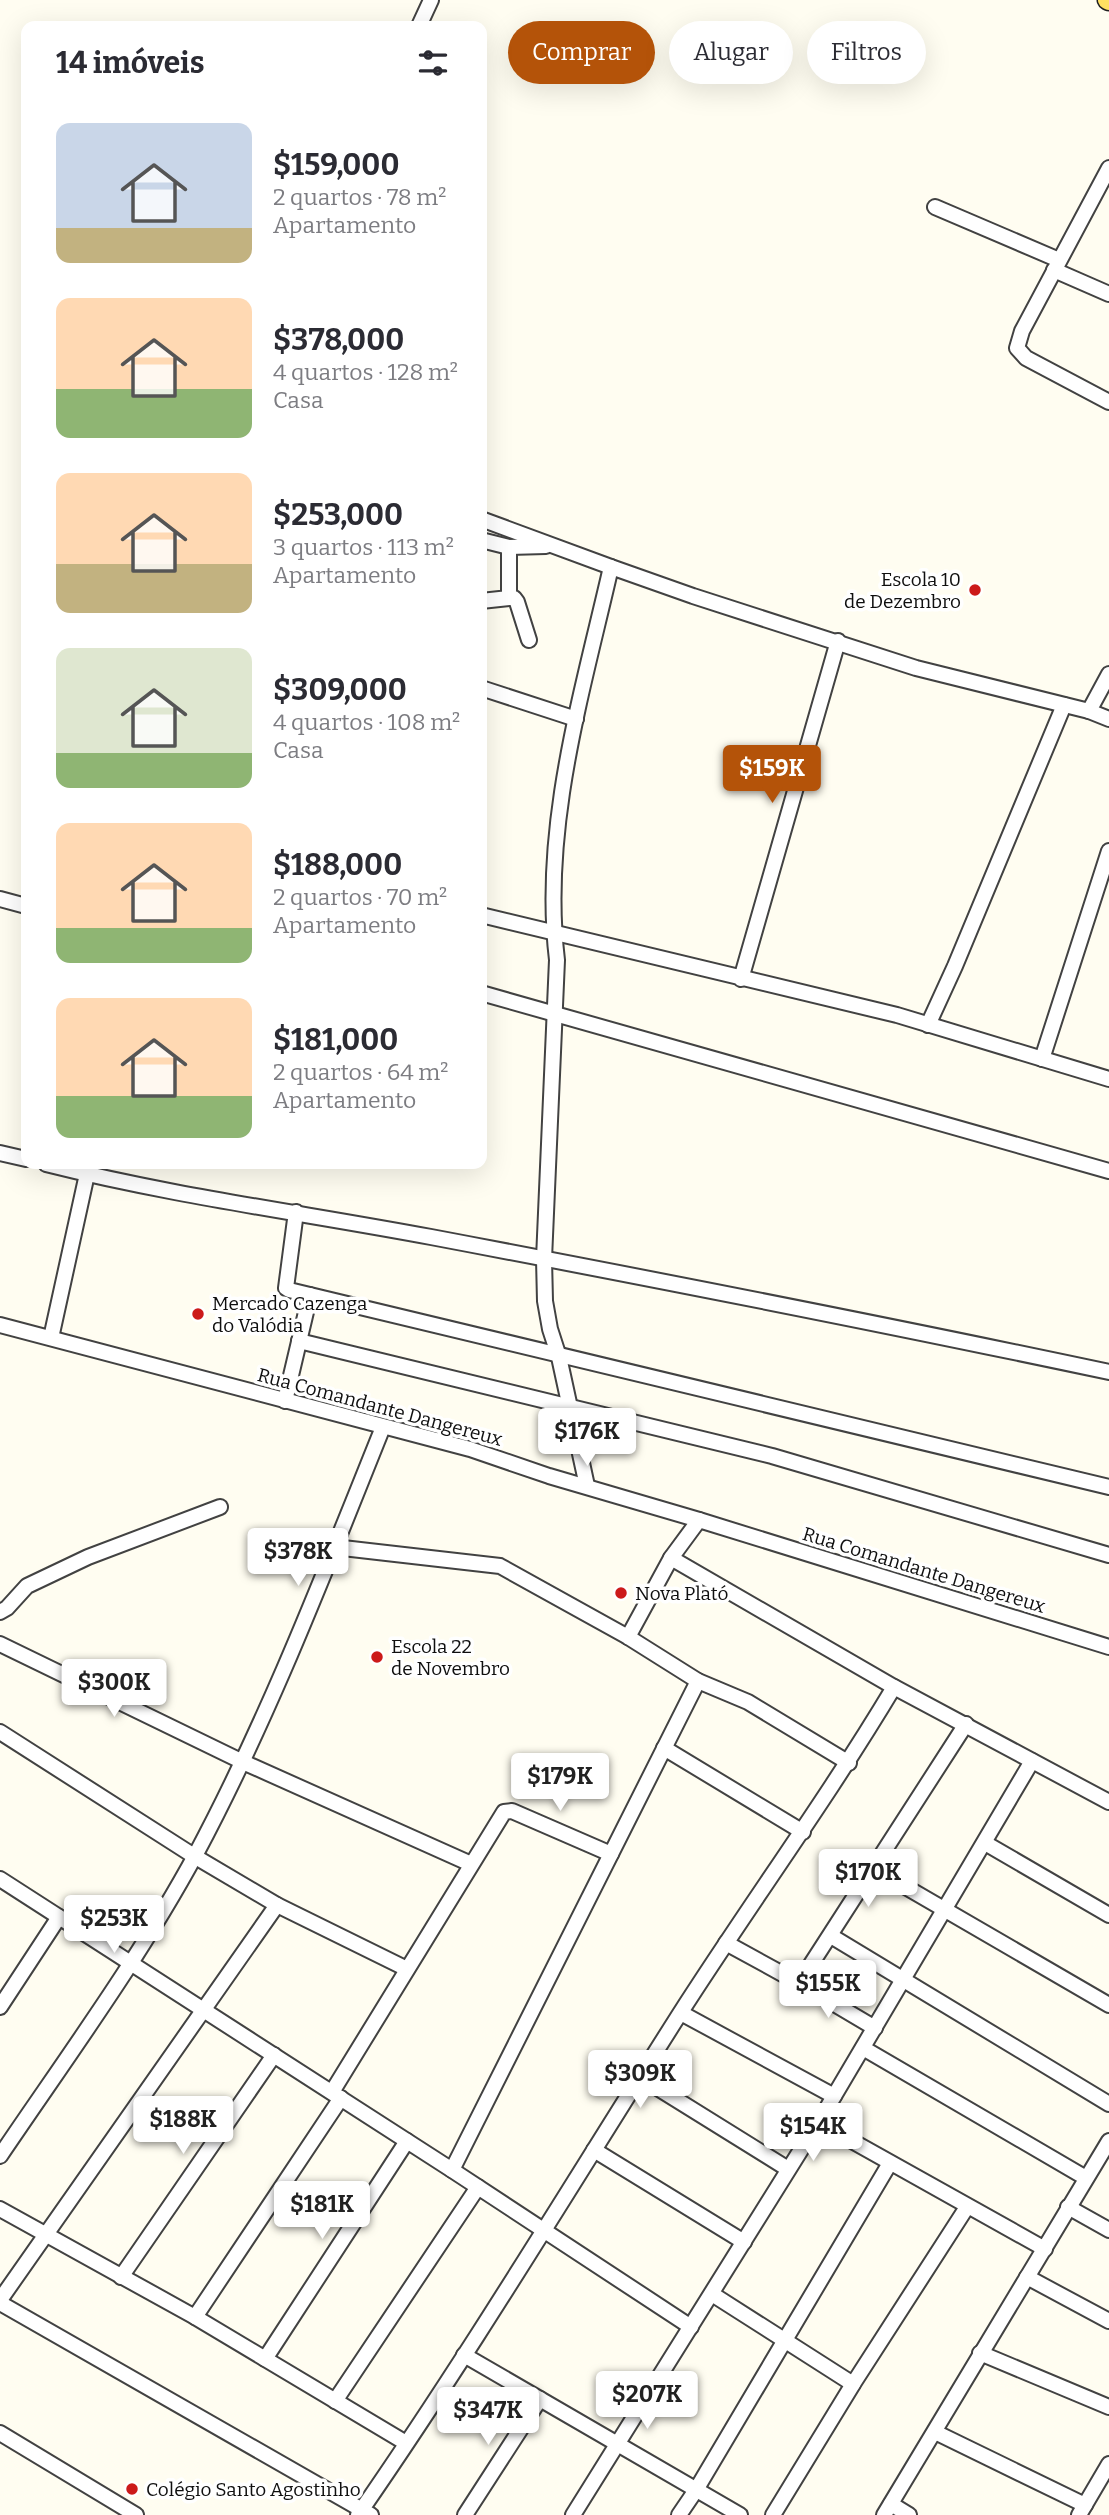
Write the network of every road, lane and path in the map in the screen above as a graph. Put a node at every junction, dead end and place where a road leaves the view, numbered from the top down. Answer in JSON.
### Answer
{"nodes":[{"id":1,"x":431,"y":0,"type":"edge"},
{"id":2,"x":421,"y":21,"type":"edge"},
{"id":3,"x":1108,"y":174,"type":"edge"},
{"id":4,"x":935,"y":207,"type":"dead end"},
{"id":5,"x":1057,"y":265,"type":"junction"},
{"id":6,"x":1109,"y":294,"type":"edge"},
{"id":7,"x":1109,"y":402,"type":"edge"},
{"id":8,"x":487,"y":521,"type":"edge"},
{"id":9,"x":487,"y":542,"type":"edge"},
{"id":10,"x":556,"y":546,"type":"junction"},
{"id":11,"x":509,"y":547,"type":"junction"},
{"id":12,"x":611,"y":567,"type":"junction"},
{"id":13,"x":509,"y":598,"type":"junction"},
{"id":14,"x":487,"y":600,"type":"edge"},
{"id":15,"x":529,"y":640,"type":"dead end"},
{"id":16,"x":838,"y":641,"type":"junction"},
{"id":17,"x":1109,"y":674,"type":"edge"},
{"id":18,"x":487,"y":690,"type":"edge"},
{"id":19,"x":1063,"y":705,"type":"junction"},
{"id":20,"x":1089,"y":711,"type":"junction"},
{"id":21,"x":576,"y":719,"type":"junction"},
{"id":22,"x":1109,"y":719,"type":"edge"},
{"id":23,"x":1109,"y":850,"type":"edge"},
{"id":24,"x":0,"y":899,"type":"edge"},
{"id":25,"x":21,"y":905,"type":"edge"},
{"id":26,"x":487,"y":916,"type":"edge"},
{"id":27,"x":554,"y":933,"type":"junction"},
{"id":28,"x":741,"y":979,"type":"junction"},
{"id":29,"x":487,"y":995,"type":"edge"},
{"id":30,"x":554,"y":1013,"type":"junction"},
{"id":31,"x":928,"y":1025,"type":"junction"},
{"id":32,"x":1042,"y":1059,"type":"junction"},
{"id":33,"x":1109,"y":1079,"type":"edge"},
{"id":34,"x":0,"y":1153,"type":"edge"},
{"id":35,"x":21,"y":1155,"type":"edge"},
{"id":36,"x":66,"y":1169,"type":"edge"},
{"id":37,"x":1109,"y":1171,"type":"edge"},
{"id":38,"x":87,"y":1174,"type":"junction"},
{"id":39,"x":296,"y":1212,"type":"junction"},
{"id":40,"x":544,"y":1259,"type":"junction"},
{"id":41,"x":310,"y":1295,"type":"junction"},
{"id":42,"x":0,"y":1325,"type":"edge"},
{"id":43,"x":51,"y":1338,"type":"junction"},
{"id":44,"x":299,"y":1341,"type":"junction"},
{"id":45,"x":559,"y":1357,"type":"junction"},
{"id":46,"x":1109,"y":1372,"type":"edge"},
{"id":47,"x":285,"y":1401,"type":"junction"},
{"id":48,"x":571,"y":1408,"type":"junction"},
{"id":49,"x":383,"y":1427,"type":"junction"},
{"id":50,"x":587,"y":1486,"type":"junction"},
{"id":51,"x":1109,"y":1487,"type":"edge"},
{"id":52,"x":220,"y":1507,"type":"dead end"},
{"id":53,"x":699,"y":1520,"type":"junction"},
{"id":54,"x":334,"y":1547,"type":"junction"},
{"id":55,"x":1109,"y":1555,"type":"edge"},
{"id":56,"x":671,"y":1558,"type":"junction"},
{"id":57,"x":0,"y":1612,"type":"edge"},
{"id":58,"x":628,"y":1637,"type":"junction"},
{"id":59,"x":0,"y":1644,"type":"edge"},
{"id":60,"x":1109,"y":1647,"type":"edge"},
{"id":61,"x":698,"y":1681,"type":"junction"},
{"id":62,"x":894,"y":1686,"type":"junction"},
{"id":63,"x":966,"y":1724,"type":"junction"},
{"id":64,"x":0,"y":1732,"type":"edge"},
{"id":65,"x":664,"y":1748,"type":"junction"},
{"id":66,"x":1032,"y":1761,"type":"junction"},
{"id":67,"x":243,"y":1762,"type":"junction"},
{"id":68,"x":849,"y":1763,"type":"junction"},
{"id":69,"x":1109,"y":1802,"type":"edge"},
{"id":70,"x":803,"y":1832,"type":"junction"},
{"id":71,"x":985,"y":1843,"type":"junction"},
{"id":72,"x":611,"y":1854,"type":"junction"},
{"id":73,"x":194,"y":1856,"type":"junction"},
{"id":74,"x":471,"y":1864,"type":"junction"},
{"id":75,"x":873,"y":1868,"type":"junction"},
{"id":76,"x":0,"y":1879,"type":"edge"},
{"id":77,"x":277,"y":1905,"type":"junction"},
{"id":78,"x":946,"y":1910,"type":"junction"},
{"id":79,"x":1109,"y":1915,"type":"edge"},
{"id":80,"x":59,"y":1917,"type":"junction"},
{"id":81,"x":831,"y":1936,"type":"junction"},
{"id":82,"x":726,"y":1943,"type":"junction"},
{"id":83,"x":130,"y":1962,"type":"junction"},
{"id":84,"x":407,"y":1969,"type":"junction"},
{"id":85,"x":904,"y":1980,"type":"junction"},
{"id":86,"x":799,"y":1983,"type":"junction"},
{"id":87,"x":1109,"y":2005,"type":"edge"},
{"id":88,"x":0,"y":2007,"type":"edge"},
{"id":89,"x":204,"y":2010,"type":"junction"},
{"id":90,"x":681,"y":2013,"type":"junction"},
{"id":91,"x":874,"y":2028,"type":"junction"},
{"id":92,"x":863,"y":2048,"type":"junction"},
{"id":93,"x":274,"y":2055,"type":"junction"},
{"id":94,"x":640,"y":2077,"type":"junction"},
{"id":95,"x":337,"y":2095,"type":"junction"},
{"id":96,"x":834,"y":2096,"type":"junction"},
{"id":97,"x":1109,"y":2104,"type":"edge"},
{"id":98,"x":818,"y":2122,"type":"junction"},
{"id":99,"x":407,"y":2141,"type":"junction"},
{"id":100,"x":1109,"y":2141,"type":"edge"},
{"id":101,"x":594,"y":2150,"type":"junction"},
{"id":102,"x":0,"y":2156,"type":"edge"},
{"id":103,"x":890,"y":2163,"type":"junction"},
{"id":104,"x":788,"y":2169,"type":"junction"},
{"id":105,"x":452,"y":2170,"type":"junction"},
{"id":106,"x":1086,"y":2179,"type":"junction"},
{"id":107,"x":478,"y":2187,"type":"junction"},
{"id":108,"x":967,"y":2207,"type":"junction"},
{"id":109,"x":1068,"y":2207,"type":"junction"},
{"id":110,"x":0,"y":2209,"type":"edge"},
{"id":111,"x":544,"y":2230,"type":"junction"},
{"id":112,"x":1109,"y":2230,"type":"edge"},
{"id":113,"x":46,"y":2235,"type":"junction"},
{"id":114,"x":744,"y":2242,"type":"junction"},
{"id":115,"x":1045,"y":2249,"type":"junction"},
{"id":116,"x":121,"y":2277,"type":"junction"},
{"id":117,"x":1027,"y":2277,"type":"junction"},
{"id":118,"x":712,"y":2294,"type":"junction"},
{"id":119,"x":0,"y":2301,"type":"edge"},
{"id":120,"x":195,"y":2317,"type":"junction"},
{"id":121,"x":1109,"y":2321,"type":"edge"},
{"id":122,"x":691,"y":2328,"type":"junction"},
{"id":123,"x":784,"y":2340,"type":"junction"},
{"id":124,"x":980,"y":2353,"type":"junction"},
{"id":125,"x":464,"y":2355,"type":"junction"},
{"id":126,"x":265,"y":2359,"type":"junction"},
{"id":127,"x":853,"y":2384,"type":"junction"},
{"id":128,"x":540,"y":2399,"type":"junction"},
{"id":129,"x":335,"y":2401,"type":"junction"},
{"id":130,"x":1109,"y":2407,"type":"edge"},
{"id":131,"x":935,"y":2432,"type":"junction"},
{"id":132,"x":0,"y":2434,"type":"edge"},
{"id":133,"x":406,"y":2443,"type":"junction"},
{"id":134,"x":618,"y":2443,"type":"junction"},
{"id":135,"x":1109,"y":2464,"type":"edge"},
{"id":136,"x":696,"y":2490,"type":"junction"},
{"id":137,"x":888,"y":2510,"type":"edge"},
{"id":138,"x":1082,"y":2510,"type":"edge"},
{"id":139,"x":364,"y":2513,"type":"edge"},
{"id":140,"x":136,"y":2515,"type":"edge"},
{"id":141,"x":465,"y":2515,"type":"edge"},
{"id":142,"x":573,"y":2515,"type":"edge"},
{"id":143,"x":679,"y":2515,"type":"edge"},
{"id":144,"x":740,"y":2515,"type":"edge"},
{"id":145,"x":773,"y":2515,"type":"edge"},
{"id":146,"x":909,"y":2515,"type":"edge"}],
"edges":[{"from":1,"to":2,"type":"street"},
{"from":3,"to":5,"type":"street"},
{"from":4,"to":5,"type":"street"},
{"from":5,"to":6,"type":"street"},
{"from":5,"to":7,"type":"street"},
{"from":8,"to":10,"type":"street"},
{"from":9,"to":11,"type":"street"},
{"from":10,"to":11,"type":"street"},
{"from":10,"to":12,"type":"street"},
{"from":11,"to":13,"type":"street"},
{"from":12,"to":16,"type":"street"},
{"from":12,"to":21,"type":"street"},
{"from":13,"to":14,"type":"street"},
{"from":13,"to":15,"type":"street"},
{"from":16,"to":19,"type":"street"},
{"from":16,"to":28,"type":"street"},
{"from":17,"to":20,"type":"street"},
{"from":18,"to":21,"type":"street"},
{"from":19,"to":20,"type":"street"},
{"from":19,"to":31,"type":"street"},
{"from":20,"to":22,"type":"street"},
{"from":21,"to":27,"type":"street"},
{"from":23,"to":32,"type":"street"},
{"from":24,"to":25,"type":"street"},
{"from":26,"to":27,"type":"street"},
{"from":27,"to":28,"type":"street"},
{"from":27,"to":30,"type":"street"},
{"from":28,"to":31,"type":"street"},
{"from":29,"to":30,"type":"street"},
{"from":30,"to":37,"type":"street"},
{"from":30,"to":40,"type":"street"},
{"from":31,"to":32,"type":"street"},
{"from":32,"to":33,"type":"street"},
{"from":34,"to":35,"type":"street"},
{"from":36,"to":38,"type":"street"},
{"from":38,"to":39,"type":"street"},
{"from":38,"to":43,"type":"street"},
{"from":39,"to":40,"type":"street"},
{"from":39,"to":41,"type":"street"},
{"from":40,"to":45,"type":"street"},
{"from":40,"to":46,"type":"street"},
{"from":41,"to":44,"type":"street"},
{"from":41,"to":45,"type":"street"},
{"from":42,"to":43,"type":"street","name":"Rua Comandante Dangereux"},
{"from":43,"to":47,"type":"street","name":"Rua Comandante Dangereux"},
{"from":44,"to":47,"type":"street"},
{"from":44,"to":48,"type":"street"},
{"from":45,"to":48,"type":"street"},
{"from":45,"to":51,"type":"street"},
{"from":47,"to":49,"type":"street","name":"Rua Comandante Dangereux"},
{"from":48,"to":50,"type":"street"},
{"from":48,"to":55,"type":"street"},
{"from":49,"to":50,"type":"street","name":"Rua Comandante Dangereux"},
{"from":49,"to":54,"type":"street"},
{"from":50,"to":53,"type":"street","name":"Rua Comandante Dangereux"},
{"from":52,"to":57,"type":"street"},
{"from":53,"to":56,"type":"street"},
{"from":53,"to":60,"type":"street","name":"Rua Comandante Dangereux"},
{"from":54,"to":58,"type":"street"},
{"from":54,"to":67,"type":"street"},
{"from":56,"to":58,"type":"street"},
{"from":56,"to":62,"type":"street"},
{"from":58,"to":61,"type":"street"},
{"from":59,"to":67,"type":"street"},
{"from":61,"to":65,"type":"street"},
{"from":61,"to":68,"type":"street"},
{"from":62,"to":63,"type":"street"},
{"from":62,"to":68,"type":"street"},
{"from":63,"to":66,"type":"street"},
{"from":63,"to":75,"type":"street"},
{"from":64,"to":73,"type":"street"},
{"from":65,"to":70,"type":"street"},
{"from":65,"to":72,"type":"street"},
{"from":66,"to":69,"type":"street"},
{"from":66,"to":71,"type":"street"},
{"from":67,"to":73,"type":"street"},
{"from":67,"to":74,"type":"street"},
{"from":68,"to":70,"type":"street"},
{"from":70,"to":82,"type":"street"},
{"from":71,"to":78,"type":"street"},
{"from":71,"to":79,"type":"street"},
{"from":72,"to":74,"type":"street"},
{"from":72,"to":105,"type":"street"},
{"from":73,"to":77,"type":"street"},
{"from":73,"to":83,"type":"street"},
{"from":74,"to":84,"type":"street"},
{"from":75,"to":78,"type":"street"},
{"from":75,"to":81,"type":"street"},
{"from":76,"to":80,"type":"street"},
{"from":77,"to":84,"type":"street"},
{"from":77,"to":89,"type":"street"},
{"from":78,"to":85,"type":"street"},
{"from":78,"to":87,"type":"street"},
{"from":80,"to":83,"type":"street"},
{"from":80,"to":88,"type":"street"},
{"from":81,"to":85,"type":"street"},
{"from":81,"to":86,"type":"street"},
{"from":82,"to":86,"type":"street"},
{"from":82,"to":90,"type":"street"},
{"from":83,"to":89,"type":"street"},
{"from":83,"to":102,"type":"street"},
{"from":84,"to":95,"type":"street"},
{"from":85,"to":91,"type":"street"},
{"from":85,"to":97,"type":"street"},
{"from":86,"to":91,"type":"street"},
{"from":89,"to":93,"type":"street"},
{"from":89,"to":113,"type":"street"},
{"from":90,"to":94,"type":"street"},
{"from":90,"to":96,"type":"street"},
{"from":91,"to":92,"type":"street"},
{"from":92,"to":96,"type":"street"},
{"from":92,"to":106,"type":"street"},
{"from":93,"to":95,"type":"street"},
{"from":93,"to":116,"type":"street"},
{"from":94,"to":101,"type":"street"},
{"from":94,"to":104,"type":"street"},
{"from":95,"to":99,"type":"street"},
{"from":95,"to":120,"type":"street"},
{"from":96,"to":98,"type":"street"},
{"from":98,"to":103,"type":"street"},
{"from":98,"to":104,"type":"street"},
{"from":99,"to":105,"type":"street"},
{"from":99,"to":126,"type":"street"},
{"from":100,"to":106,"type":"street"},
{"from":101,"to":111,"type":"street"},
{"from":101,"to":114,"type":"street"},
{"from":103,"to":108,"type":"street"},
{"from":103,"to":123,"type":"street"},
{"from":104,"to":114,"type":"street"},
{"from":105,"to":107,"type":"street"},
{"from":106,"to":109,"type":"street"},
{"from":107,"to":111,"type":"street"},
{"from":107,"to":129,"type":"street"},
{"from":108,"to":115,"type":"street"},
{"from":108,"to":127,"type":"street"},
{"from":109,"to":112,"type":"street"},
{"from":109,"to":115,"type":"street"},
{"from":110,"to":113,"type":"street"},
{"from":111,"to":122,"type":"street"},
{"from":111,"to":125,"type":"street"},
{"from":113,"to":116,"type":"street"},
{"from":113,"to":119,"type":"street"},
{"from":114,"to":118,"type":"street"},
{"from":115,"to":117,"type":"street"},
{"from":116,"to":120,"type":"street"},
{"from":117,"to":121,"type":"street"},
{"from":117,"to":124,"type":"street"},
{"from":118,"to":122,"type":"street"},
{"from":118,"to":123,"type":"street"},
{"from":119,"to":139,"type":"street"},
{"from":120,"to":126,"type":"street"},
{"from":122,"to":134,"type":"street"},
{"from":123,"to":127,"type":"street"},
{"from":123,"to":136,"type":"street"},
{"from":124,"to":130,"type":"street"},
{"from":124,"to":131,"type":"street"},
{"from":125,"to":128,"type":"street"},
{"from":125,"to":133,"type":"street"},
{"from":126,"to":129,"type":"street"},
{"from":127,"to":145,"type":"street"},
{"from":128,"to":134,"type":"street"},
{"from":128,"to":141,"type":"street"},
{"from":129,"to":133,"type":"street"},
{"from":131,"to":137,"type":"street"},
{"from":131,"to":138,"type":"street"},
{"from":132,"to":140,"type":"street"},
{"from":133,"to":139,"type":"street"},
{"from":134,"to":136,"type":"street"},
{"from":134,"to":142,"type":"street"},
{"from":135,"to":138,"type":"street"},
{"from":136,"to":143,"type":"street"},
{"from":136,"to":144,"type":"street"},
{"from":137,"to":146,"type":"street"}]}
